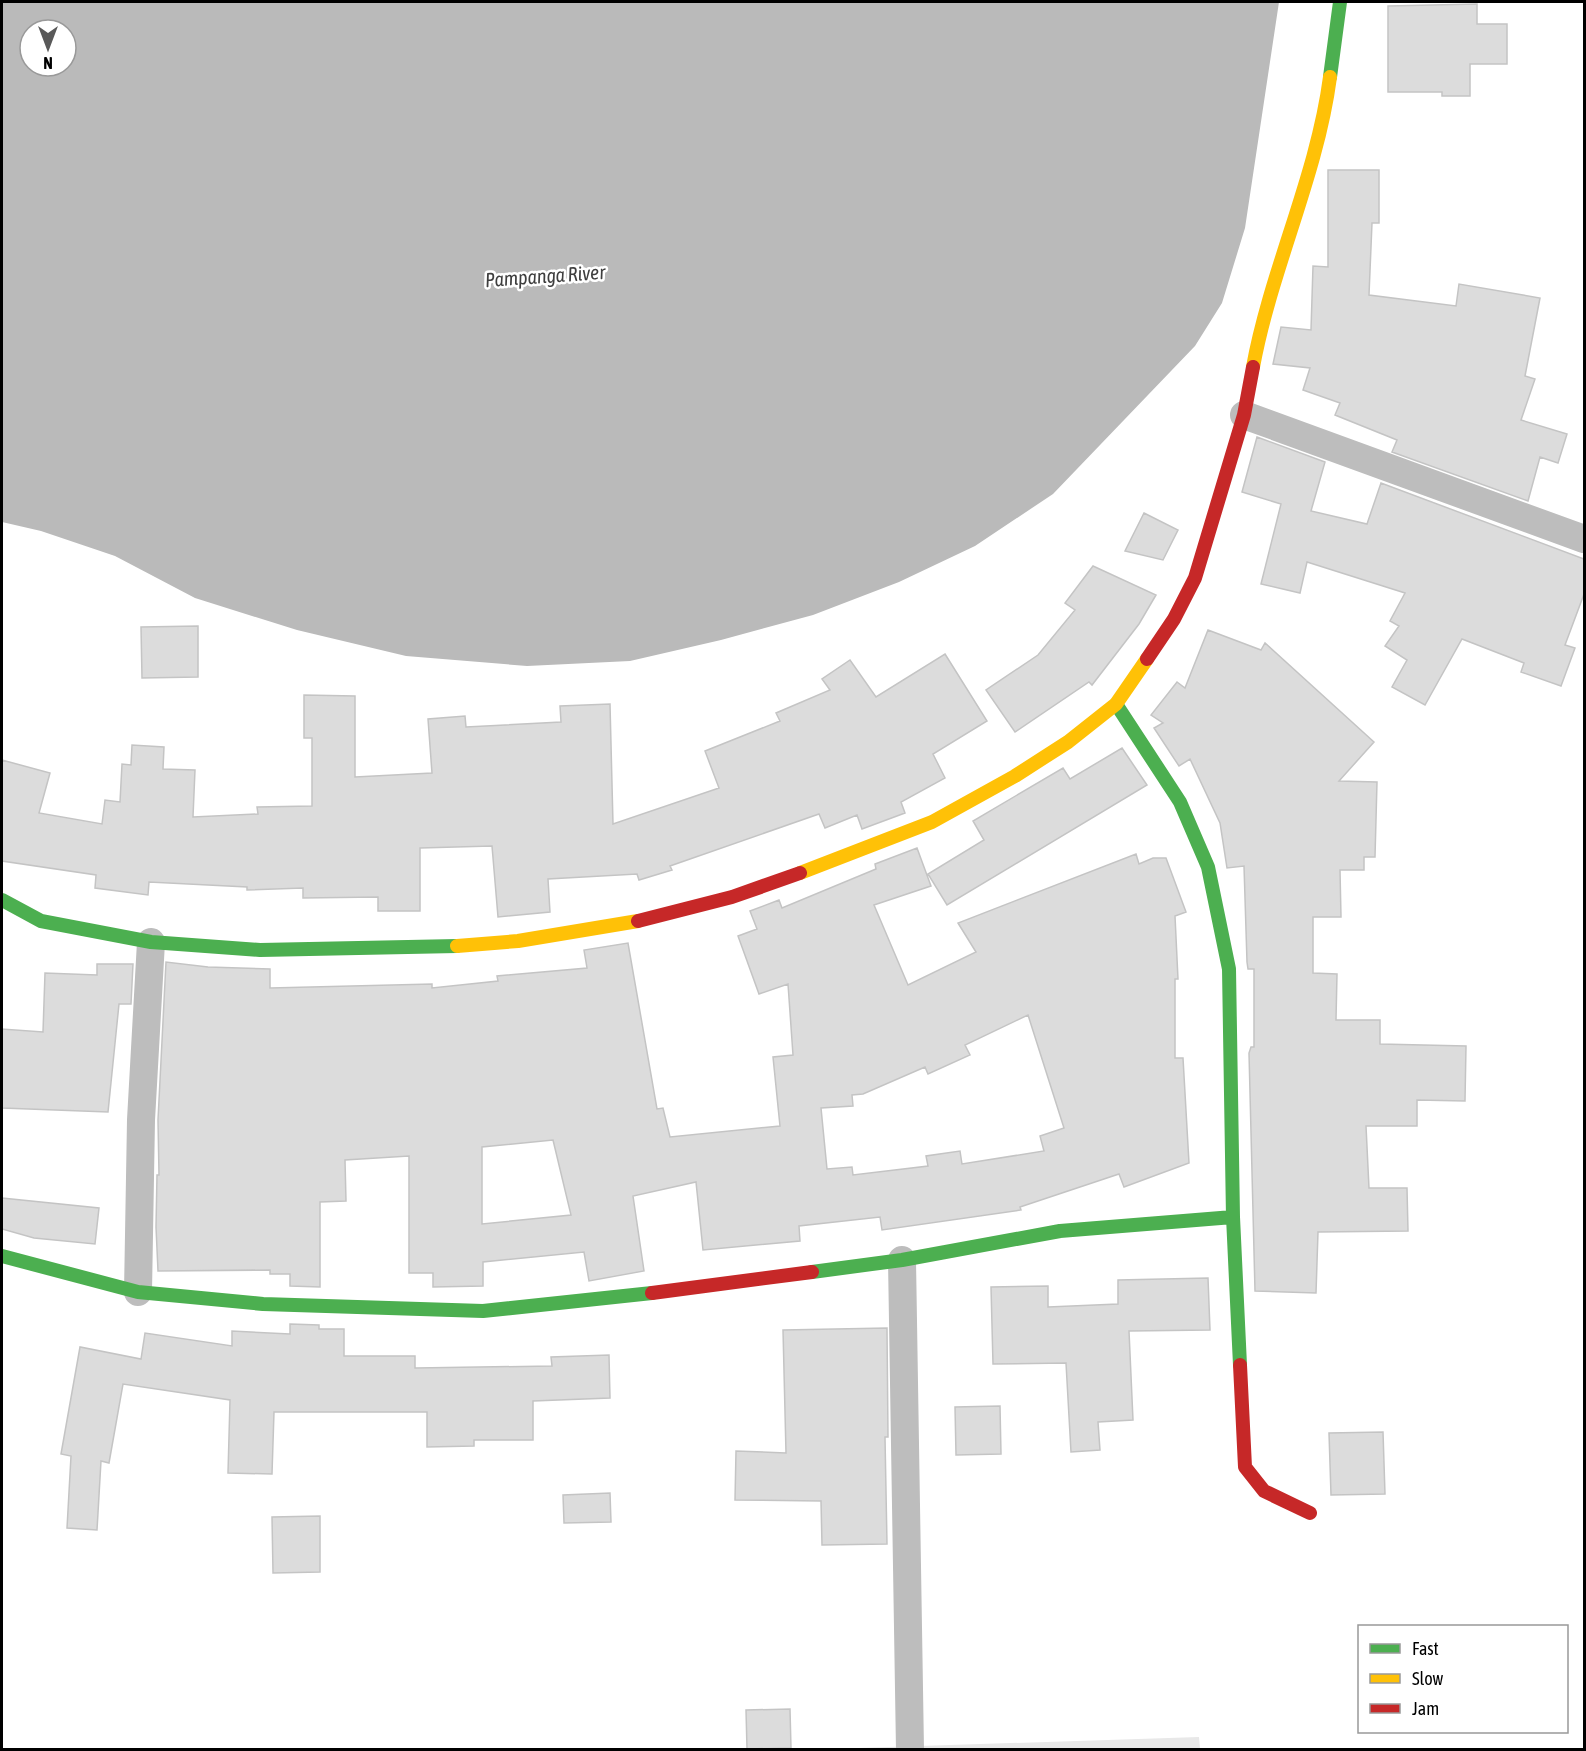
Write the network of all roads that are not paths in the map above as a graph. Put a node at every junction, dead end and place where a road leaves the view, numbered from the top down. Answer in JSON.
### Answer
{"nodes":[{"id":1,"x":1340,"y":2,"type":"edge"},
{"id":2,"x":1244,"y":415,"type":"junction"},
{"id":3,"x":1584,"y":539,"type":"edge"},
{"id":4,"x":1116,"y":704,"type":"junction"},
{"id":5,"x":2,"y":900,"type":"edge"},
{"id":6,"x":151,"y":942,"type":"junction"},
{"id":7,"x":1233,"y":1217,"type":"junction"},
{"id":8,"x":2,"y":1256,"type":"edge"},
{"id":9,"x":902,"y":1260,"type":"junction"},
{"id":10,"x":138,"y":1292,"type":"junction"},
{"id":11,"x":1310,"y":1513,"type":"dead end"},
{"id":12,"x":910,"y":1749,"type":"edge"}],
"edges":[{"from":1,"to":2,"type":"street"},
{"from":2,"to":3,"type":"street"},
{"from":2,"to":4,"type":"street"},
{"from":4,"to":6,"type":"street"},
{"from":4,"to":7,"type":"street"},
{"from":5,"to":6,"type":"street"},
{"from":6,"to":10,"type":"street"},
{"from":7,"to":9,"type":"street"},
{"from":7,"to":11,"type":"street"},
{"from":8,"to":10,"type":"street"},
{"from":9,"to":10,"type":"street"},
{"from":9,"to":12,"type":"street"}]}
